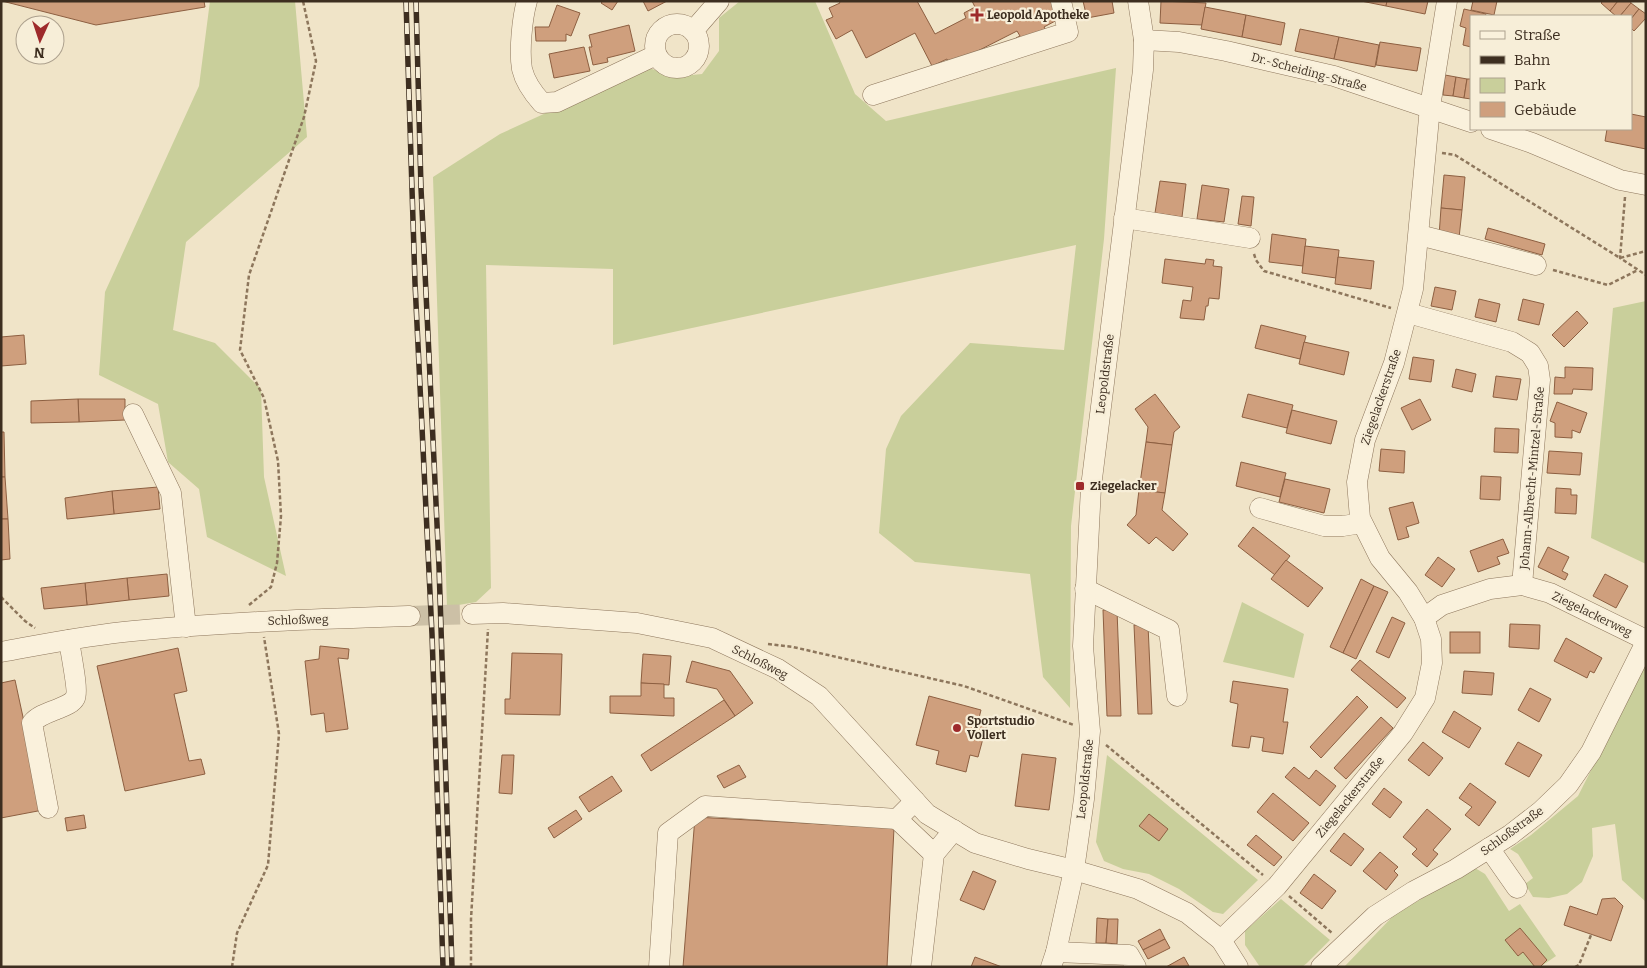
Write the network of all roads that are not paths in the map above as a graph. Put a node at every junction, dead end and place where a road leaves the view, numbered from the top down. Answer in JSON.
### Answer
{"nodes":[{"id":1,"x":527,"y":1,"type":"edge"},
{"id":2,"x":719,"y":1,"type":"edge"},
{"id":3,"x":1061,"y":1,"type":"edge"},
{"id":4,"x":1138,"y":1,"type":"edge"},
{"id":5,"x":1447,"y":1,"type":"edge"},
{"id":6,"x":693,"y":31,"type":"junction"},
{"id":7,"x":1144,"y":40,"type":"junction"},
{"id":8,"x":656,"y":55,"type":"junction"},
{"id":9,"x":873,"y":96,"type":"dead end"},
{"id":10,"x":1430,"y":108,"type":"junction"},
{"id":11,"x":1470,"y":122,"type":"edge"},
{"id":12,"x":1493,"y":130,"type":"edge"},
{"id":13,"x":1646,"y":185,"type":"edge"},
{"id":14,"x":1124,"y":218,"type":"junction"},
{"id":15,"x":1419,"y":235,"type":"junction"},
{"id":16,"x":1250,"y":238,"type":"road end"},
{"id":17,"x":1536,"y":266,"type":"road end"},
{"id":18,"x":1408,"y":313,"type":"junction"},
{"id":19,"x":133,"y":414,"type":"dead end"},
{"id":20,"x":1260,"y":508,"type":"dead end"},
{"id":21,"x":1362,"y":522,"type":"junction"},
{"id":22,"x":1522,"y":585,"type":"junction"},
{"id":23,"x":1085,"y":589,"type":"junction"},
{"id":24,"x":480,"y":614,"type":"tunnel mouth"},
{"id":25,"x":410,"y":616,"type":"tunnel mouth"},
{"id":26,"x":1424,"y":618,"type":"junction"},
{"id":27,"x":186,"y":627,"type":"junction"},
{"id":28,"x":62,"y":641,"type":"junction"},
{"id":29,"x":1646,"y":641,"type":"edge"},
{"id":30,"x":1,"y":652,"type":"edge"},
{"id":31,"x":1177,"y":696,"type":"dead end"},
{"id":32,"x":916,"y":801,"type":"junction"},
{"id":33,"x":48,"y":808,"type":"dead end"},
{"id":34,"x":897,"y":819,"type":"junction"},
{"id":35,"x":954,"y":830,"type":"junction"},
{"id":36,"x":1489,"y":848,"type":"junction"},
{"id":37,"x":934,"y":854,"type":"junction"},
{"id":38,"x":1074,"y":870,"type":"junction"},
{"id":39,"x":1517,"y":888,"type":"dead end"},
{"id":40,"x":1222,"y":940,"type":"junction"},
{"id":41,"x":1053,"y":962,"type":"edge"},
{"id":42,"x":659,"y":967,"type":"edge"},
{"id":43,"x":921,"y":967,"type":"edge"},
{"id":44,"x":1136,"y":967,"type":"edge"},
{"id":45,"x":1238,"y":967,"type":"edge"},
{"id":46,"x":1321,"y":967,"type":"edge"}],
"edges":[{"from":1,"to":8,"type":"street"},
{"from":2,"to":6,"type":"street"},
{"from":3,"to":9,"type":"street"},
{"from":4,"to":7,"type":"street","name":"Leopoldstraße"},
{"from":5,"to":10,"type":"street","name":"Ziegelackerstraße"},
{"from":6,"to":8,"type":"street"},
{"from":6,"to":8,"type":"street"},
{"from":7,"to":10,"type":"street","name":"Dr.-Scheiding-Straße"},
{"from":7,"to":14,"type":"street","name":"Leopoldstraße"},
{"from":10,"to":11,"type":"street","name":"Dr.-Scheiding-Straße"},
{"from":10,"to":15,"type":"street","name":"Ziegelackerstraße"},
{"from":12,"to":13,"type":"street"},
{"from":14,"to":16,"type":"street"},
{"from":14,"to":23,"type":"street","name":"Leopoldstraße"},
{"from":15,"to":17,"type":"street"},
{"from":15,"to":18,"type":"street","name":"Ziegelackerstraße"},
{"from":18,"to":21,"type":"street","name":"Ziegelackerstraße"},
{"from":18,"to":22,"type":"street","name":"Johann-Albrecht-Mintzel-Straße"},
{"from":19,"to":27,"type":"street"},
{"from":20,"to":21,"type":"street"},
{"from":21,"to":26,"type":"street","name":"Ziegelackerstraße"},
{"from":22,"to":26,"type":"street","name":"Ziegelackerweg"},
{"from":22,"to":29,"type":"street","name":"Ziegelackerweg"},
{"from":23,"to":31,"type":"street"},
{"from":23,"to":38,"type":"street","name":"Leopoldstraße"},
{"from":24,"to":32,"type":"street","name":"Schloßweg"},
{"from":25,"to":27,"type":"street","name":"Schloßweg"},
{"from":26,"to":40,"type":"street","name":"Ziegelackerstraße"},
{"from":27,"to":28,"type":"street","name":"Schloßweg"},
{"from":28,"to":30,"type":"street","name":"Schloßweg"},
{"from":28,"to":33,"type":"street"},
{"from":29,"to":36,"type":"street","name":"Schloßstraße"},
{"from":32,"to":34,"type":"street"},
{"from":32,"to":35,"type":"street","name":"Schloßweg"},
{"from":34,"to":37,"type":"street"},
{"from":34,"to":42,"type":"street"},
{"from":35,"to":37,"type":"street"},
{"from":35,"to":38,"type":"street","name":"Schloßweg"},
{"from":36,"to":39,"type":"street"},
{"from":36,"to":46,"type":"street","name":"Schloßstraße"},
{"from":37,"to":43,"type":"street"},
{"from":38,"to":40,"type":"street","name":"Schloßweg"},
{"from":38,"to":41,"type":"street","name":"Leopoldstraße"},
{"from":40,"to":45,"type":"street"},
{"from":41,"to":44,"type":"street"}]}
